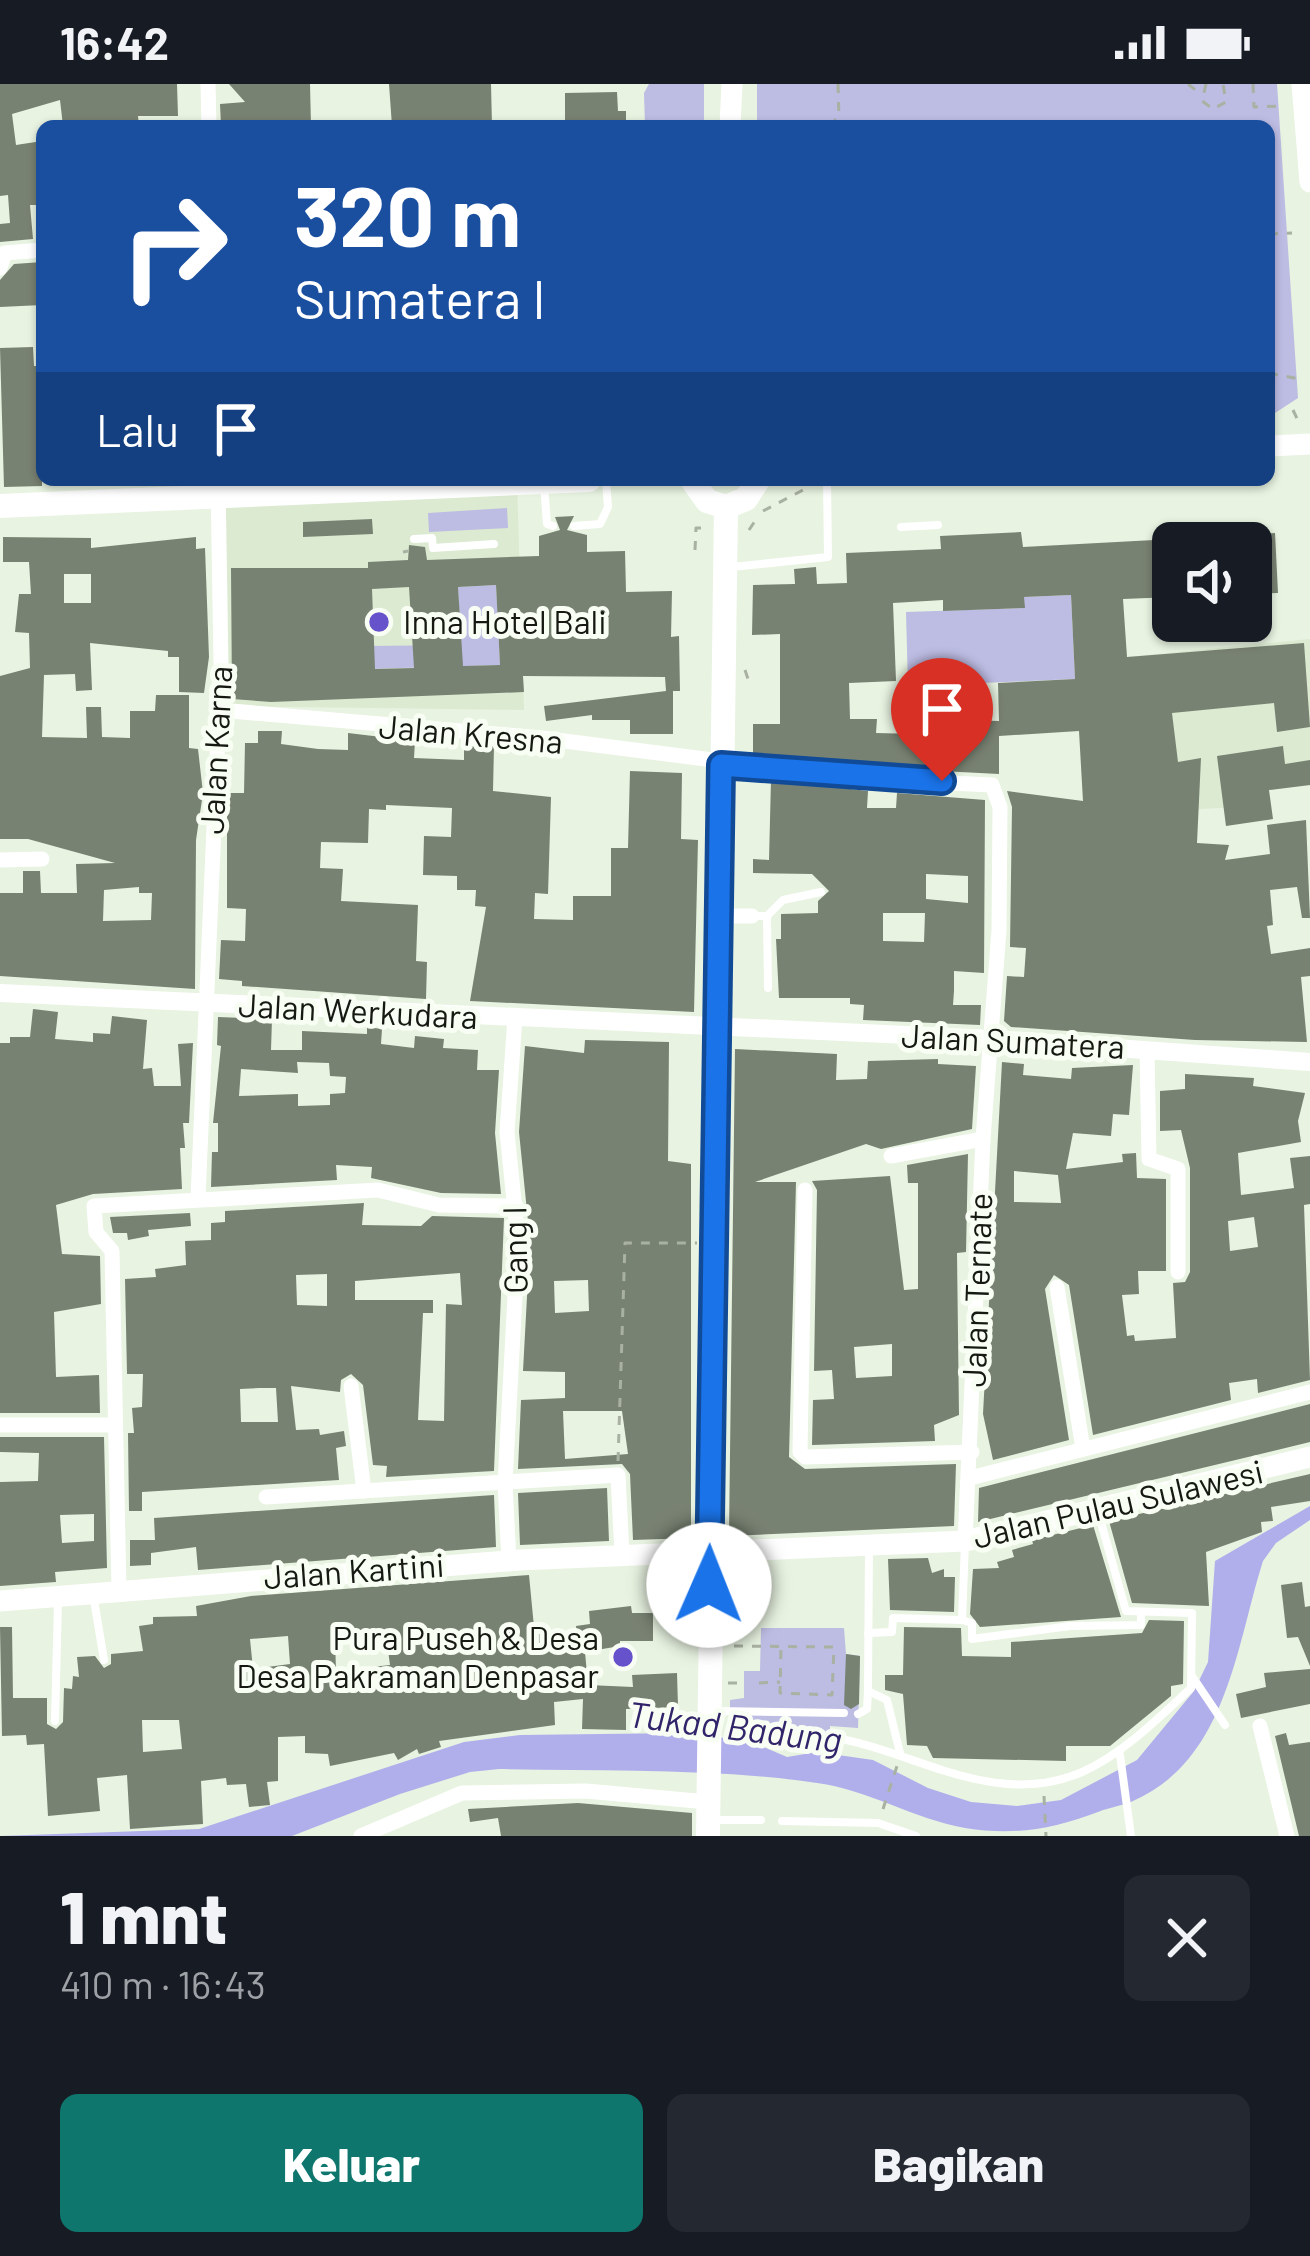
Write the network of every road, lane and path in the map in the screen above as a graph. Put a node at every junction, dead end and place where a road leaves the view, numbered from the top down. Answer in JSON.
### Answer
{"nodes":[{"id":1,"x":208,"y":84,"type":"edge"},
{"id":2,"x":732,"y":84,"type":"edge"},
{"id":3,"x":838,"y":84,"type":"edge"},
{"id":4,"x":1188,"y":84,"type":"edge"},
{"id":5,"x":1206,"y":84,"type":"edge"},
{"id":6,"x":1223,"y":84,"type":"edge"},
{"id":7,"x":1252,"y":84,"type":"edge"},
{"id":8,"x":1302,"y":84,"type":"edge"},
{"id":9,"x":1201,"y":94,"type":"junction"},
{"id":10,"x":1282,"y":106,"type":"dead end"},
{"id":11,"x":1307,"y":118,"type":"edge"},
{"id":12,"x":839,"y":119,"type":"edge"},
{"id":13,"x":209,"y":120,"type":"edge"},
{"id":14,"x":730,"y":120,"type":"edge"},
{"id":15,"x":1309,"y":154,"type":"edge"},
{"id":16,"x":1310,"y":182,"type":"edge"},
{"id":17,"x":1292,"y":232,"type":"dead end"},
{"id":18,"x":1275,"y":233,"type":"edge"},
{"id":19,"x":36,"y":250,"type":"edge"},
{"id":20,"x":0,"y":268,"type":"edge"},
{"id":21,"x":1275,"y":374,"type":"edge"},
{"id":22,"x":1304,"y":380,"type":"dead end"},
{"id":23,"x":1310,"y":415,"type":"edge"},
{"id":24,"x":1299,"y":417,"type":"dead end"},
{"id":25,"x":1310,"y":444,"type":"edge"},
{"id":26,"x":1275,"y":446,"type":"edge"},
{"id":27,"x":327,"y":486,"type":"edge"},
{"id":28,"x":544,"y":486,"type":"edge"},
{"id":29,"x":606,"y":486,"type":"edge"},
{"id":30,"x":696,"y":486,"type":"edge"},
{"id":31,"x":754,"y":486,"type":"edge"},
{"id":32,"x":827,"y":486,"type":"edge"},
{"id":33,"x":218,"y":488,"type":"edge"},
{"id":34,"x":803,"y":490,"type":"dead end"},
{"id":35,"x":0,"y":506,"type":"edge"},
{"id":36,"x":726,"y":507,"type":"junction"},
{"id":37,"x":553,"y":526,"type":"dead end"},
{"id":38,"x":574,"y":526,"type":"dead end"},
{"id":39,"x":938,"y":526,"type":"dead end"},
{"id":40,"x":901,"y":527,"type":"dead end"},
{"id":41,"x":749,"y":530,"type":"dead end"},
{"id":42,"x":414,"y":539,"type":"dead end"},
{"id":43,"x":494,"y":544,"type":"dead end"},
{"id":44,"x":725,"y":567,"type":"junction"},
{"id":45,"x":220,"y":710,"type":"junction"},
{"id":46,"x":721,"y":765,"type":"junction"},
{"id":47,"x":42,"y":859,"type":"dead end"},
{"id":48,"x":0,"y":860,"type":"edge"},
{"id":49,"x":821,"y":892,"type":"dead end"},
{"id":50,"x":717,"y":916,"type":"junction"},
{"id":51,"x":760,"y":916,"type":"junction"},
{"id":52,"x":768,"y":988,"type":"dead end"},
{"id":53,"x":0,"y":993,"type":"edge"},
{"id":54,"x":204,"y":1004,"type":"junction"},
{"id":55,"x":515,"y":1018,"type":"junction"},
{"id":56,"x":717,"y":1026,"type":"junction"},
{"id":57,"x":992,"y":1039,"type":"junction"},
{"id":58,"x":1147,"y":1049,"type":"junction"},
{"id":59,"x":1310,"y":1062,"type":"edge"},
{"id":60,"x":983,"y":1139,"type":"junction"},
{"id":61,"x":891,"y":1156,"type":"dead end"},
{"id":62,"x":805,"y":1190,"type":"dead end"},
{"id":63,"x":198,"y":1198,"type":"junction"},
{"id":64,"x":516,"y":1206,"type":"junction"},
{"id":65,"x":713,"y":1242,"type":"junction"},
{"id":66,"x":1178,"y":1272,"type":"dead end"},
{"id":67,"x":1057,"y":1287,"type":"dead end"},
{"id":68,"x":351,"y":1386,"type":"dead end"},
{"id":69,"x":1310,"y":1392,"type":"edge"},
{"id":70,"x":0,"y":1425,"type":"edge"},
{"id":71,"x":115,"y":1425,"type":"junction"},
{"id":72,"x":1083,"y":1449,"type":"junction"},
{"id":73,"x":971,"y":1452,"type":"junction"},
{"id":74,"x":1310,"y":1456,"type":"edge"},
{"id":75,"x":618,"y":1475,"type":"junction"},
{"id":76,"x":970,"y":1478,"type":"junction"},
{"id":77,"x":505,"y":1483,"type":"junction"},
{"id":78,"x":364,"y":1491,"type":"junction"},
{"id":79,"x":266,"y":1497,"type":"dead end"},
{"id":80,"x":1097,"y":1508,"type":"junction"},
{"id":81,"x":965,"y":1541,"type":"junction"},
{"id":82,"x":869,"y":1544,"type":"junction"},
{"id":83,"x":709,"y":1550,"type":"junction"},
{"id":84,"x":622,"y":1555,"type":"junction"},
{"id":85,"x":509,"y":1561,"type":"junction"},
{"id":86,"x":119,"y":1590,"type":"junction"},
{"id":87,"x":93,"y":1592,"type":"junction"},
{"id":88,"x":58,"y":1595,"type":"junction"},
{"id":89,"x":0,"y":1601,"type":"edge"},
{"id":90,"x":1141,"y":1612,"type":"junction"},
{"id":91,"x":962,"y":1620,"type":"junction"},
{"id":92,"x":868,"y":1634,"type":"junction"},
{"id":93,"x":709,"y":1645,"type":"junction"},
{"id":94,"x":781,"y":1647,"type":"junction"},
{"id":95,"x":104,"y":1660,"type":"dead end"},
{"id":96,"x":1193,"y":1678,"type":"junction"},
{"id":97,"x":780,"y":1682,"type":"junction"},
{"id":98,"x":759,"y":1683,"type":"dead end"},
{"id":99,"x":868,"y":1691,"type":"junction"},
{"id":100,"x":844,"y":1713,"type":"dead end"},
{"id":101,"x":858,"y":1714,"type":"dead end"},
{"id":102,"x":56,"y":1721,"type":"dead end"},
{"id":103,"x":708,"y":1722,"type":"junction"},
{"id":104,"x":1225,"y":1725,"type":"dead end"},
{"id":105,"x":1261,"y":1726,"type":"dead end"},
{"id":106,"x":829,"y":1737,"type":"dead end"},
{"id":107,"x":899,"y":1753,"type":"junction"},
{"id":108,"x":1121,"y":1759,"type":"junction"},
{"id":109,"x":896,"y":1768,"type":"dead end"},
{"id":110,"x":1044,"y":1800,"type":"dead end"},
{"id":111,"x":882,"y":1812,"type":"dead end"},
{"id":112,"x":708,"y":1813,"type":"edge"},
{"id":113,"x":761,"y":1820,"type":"dead end"},
{"id":114,"x":782,"y":1821,"type":"dead end"},
{"id":115,"x":1131,"y":1830,"type":"edge"},
{"id":116,"x":361,"y":1836,"type":"edge"},
{"id":117,"x":916,"y":1836,"type":"edge"},
{"id":118,"x":1046,"y":1836,"type":"edge"},
{"id":119,"x":1287,"y":1836,"type":"edge"}],
"edges":[{"from":1,"to":13,"type":"street"},
{"from":2,"to":14,"type":"main road"},
{"from":3,"to":12,"type":"path"},
{"from":4,"to":9,"type":"path"},
{"from":5,"to":9,"type":"path"},
{"from":6,"to":9,"type":"path"},
{"from":7,"to":10,"type":"path"},
{"from":8,"to":11,"type":"main road"},
{"from":11,"to":15,"type":"main road"},
{"from":15,"to":16,"type":"main road"},
{"from":17,"to":18,"type":"path"},
{"from":19,"to":20,"type":"street"},
{"from":21,"to":22,"type":"path"},
{"from":23,"to":24,"type":"path"},
{"from":25,"to":26,"type":"main road"},
{"from":27,"to":33,"type":"main road"},
{"from":28,"to":37,"type":"lane"},
{"from":29,"to":38,"type":"lane"},
{"from":30,"to":36,"type":"main road"},
{"from":31,"to":36,"type":"main road"},
{"from":32,"to":44,"type":"lane"},
{"from":33,"to":35,"type":"main road"},
{"from":33,"to":45,"type":"street","name":"Jalan Karna"},
{"from":34,"to":41,"type":"path"},
{"from":36,"to":44,"type":"main road"},
{"from":39,"to":40,"type":"lane"},
{"from":42,"to":43,"type":"lane"},
{"from":44,"to":46,"type":"main road"},
{"from":45,"to":46,"type":"street","name":"Jalan Kresna"},
{"from":45,"to":54,"type":"street","name":"Jalan Karna"},
{"from":46,"to":50,"type":"main road"},
{"from":46,"to":57,"type":"street","name":"Jalan Kresna"},
{"from":47,"to":48,"type":"street"},
{"from":49,"to":51,"type":"lane"},
{"from":50,"to":51,"type":"street"},
{"from":50,"to":56,"type":"main road"},
{"from":51,"to":52,"type":"lane"},
{"from":53,"to":54,"type":"street","name":"Jalan Werkudara"},
{"from":54,"to":55,"type":"street","name":"Jalan Werkudara"},
{"from":54,"to":63,"type":"street","name":"Jalan Karna"},
{"from":55,"to":56,"type":"street","name":"Jalan Werkudara"},
{"from":55,"to":64,"type":"street","name":"Gang I"},
{"from":56,"to":57,"type":"street","name":"Jalan Sumatera"},
{"from":56,"to":65,"type":"main road"},
{"from":57,"to":58,"type":"street","name":"Jalan Sumatera"},
{"from":57,"to":60,"type":"street","name":"Jalan Ternate"},
{"from":58,"to":59,"type":"street","name":"Jalan Sumatera"},
{"from":58,"to":66,"type":"street"},
{"from":60,"to":61,"type":"street"},
{"from":60,"to":73,"type":"street","name":"Jalan Ternate"},
{"from":62,"to":73,"type":"street"},
{"from":63,"to":64,"type":"street"},
{"from":63,"to":71,"type":"street"},
{"from":64,"to":77,"type":"street","name":"Gang I"},
{"from":65,"to":75,"type":"path"},
{"from":65,"to":83,"type":"main road"},
{"from":67,"to":72,"type":"street"},
{"from":68,"to":78,"type":"street"},
{"from":69,"to":72,"type":"street"},
{"from":70,"to":71,"type":"street"},
{"from":71,"to":86,"type":"street"},
{"from":72,"to":76,"type":"street"},
{"from":73,"to":76,"type":"street","name":"Jalan Ternate"},
{"from":74,"to":80,"type":"main road","name":"Jalan Pulau Sulawesi"},
{"from":75,"to":77,"type":"street"},
{"from":75,"to":84,"type":"street"},
{"from":76,"to":81,"type":"street","name":"Jalan Ternate"},
{"from":77,"to":78,"type":"street"},
{"from":77,"to":85,"type":"street","name":"Gang I"},
{"from":78,"to":79,"type":"street"},
{"from":80,"to":81,"type":"main road","name":"Jalan Pulau Sulawesi"},
{"from":80,"to":90,"type":"lane"},
{"from":81,"to":82,"type":"main road","name":"Jalan Pulau Sulawesi"},
{"from":81,"to":91,"type":"lane"},
{"from":82,"to":83,"type":"main road","name":"Jalan Pulau Sulawesi"},
{"from":82,"to":92,"type":"lane"},
{"from":83,"to":84,"type":"main road","name":"Jalan Kartini"},
{"from":83,"to":93,"type":"main road"},
{"from":84,"to":85,"type":"main road","name":"Jalan Kartini"},
{"from":85,"to":86,"type":"main road","name":"Jalan Kartini"},
{"from":86,"to":87,"type":"main road","name":"Jalan Kartini"},
{"from":87,"to":88,"type":"main road","name":"Jalan Kartini"},
{"from":87,"to":95,"type":"lane"},
{"from":88,"to":89,"type":"main road","name":"Jalan Kartini"},
{"from":88,"to":102,"type":"lane"},
{"from":90,"to":91,"type":"lane"},
{"from":90,"to":96,"type":"lane"},
{"from":91,"to":92,"type":"lane"},
{"from":92,"to":99,"type":"lane"},
{"from":93,"to":94,"type":"path"},
{"from":93,"to":103,"type":"main road"},
{"from":94,"to":97,"type":"path"},
{"from":94,"to":97,"type":"path"},
{"from":96,"to":104,"type":"lane"},
{"from":96,"to":108,"type":"lane"},
{"from":97,"to":98,"type":"path"},
{"from":99,"to":101,"type":"lane"},
{"from":99,"to":107,"type":"lane"},
{"from":100,"to":103,"type":"lane"},
{"from":103,"to":112,"type":"main road"},
{"from":105,"to":119,"type":"street"},
{"from":106,"to":107,"type":"lane"},
{"from":107,"to":108,"type":"lane"},
{"from":108,"to":115,"type":"lane"},
{"from":109,"to":111,"type":"path"},
{"from":110,"to":118,"type":"path"},
{"from":112,"to":113,"type":"lane"},
{"from":112,"to":116,"type":"street"},
{"from":114,"to":117,"type":"lane"}]}
